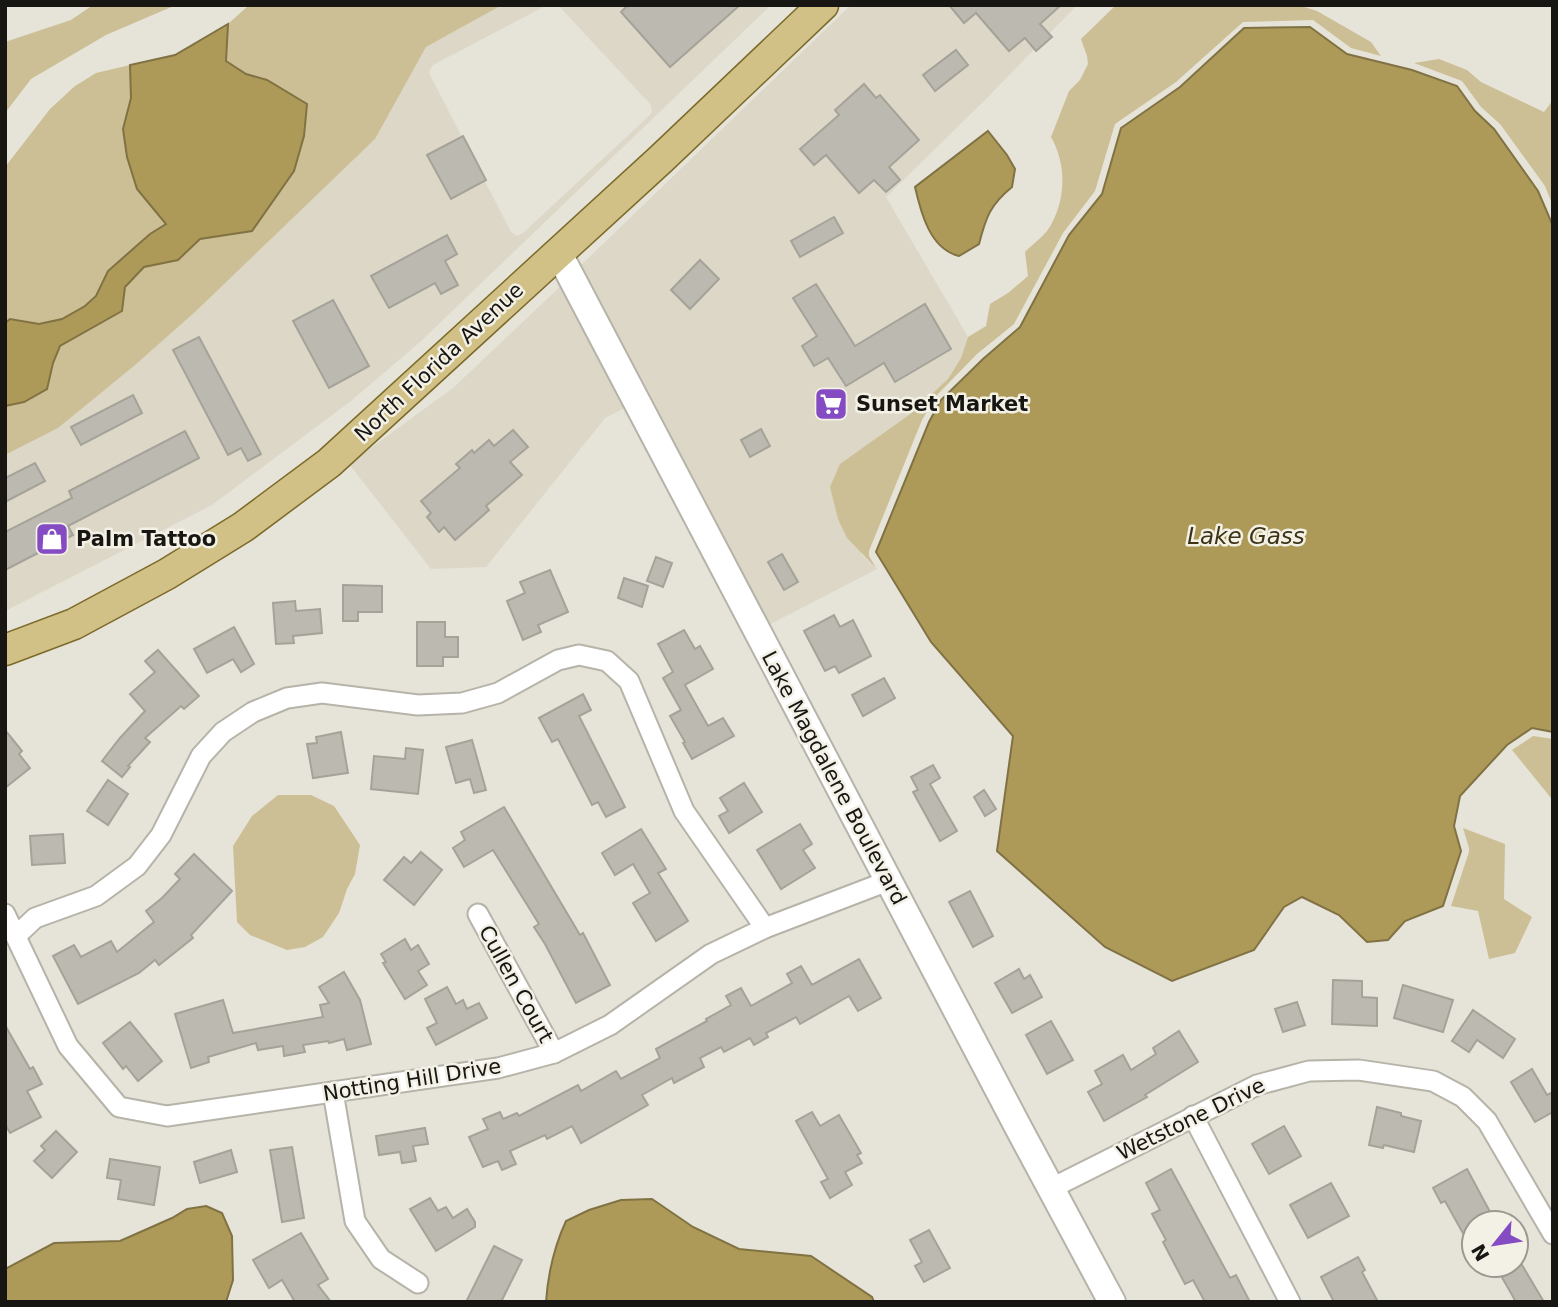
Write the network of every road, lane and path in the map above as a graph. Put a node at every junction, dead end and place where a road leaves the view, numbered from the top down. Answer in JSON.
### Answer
{"nodes":[{"id":1,"x":823,"y":5,"type":"edge"},
{"id":2,"x":558,"y":252,"type":"junction"},
{"id":3,"x":5,"y":650,"type":"edge"},
{"id":4,"x":888,"y":881,"type":"junction"},
{"id":5,"x":5,"y":914,"type":"edge"},
{"id":6,"x":478,"y":914,"type":"dead end"},
{"id":7,"x":765,"y":928,"type":"junction"},
{"id":8,"x":16,"y":936,"type":"junction"},
{"id":9,"x":554,"y":1053,"type":"junction"},
{"id":10,"x":332,"y":1092,"type":"junction"},
{"id":11,"x":1193,"y":1116,"type":"junction"},
{"id":12,"x":1050,"y":1189,"type":"junction"},
{"id":13,"x":1553,"y":1234,"type":"edge"},
{"id":14,"x":418,"y":1283,"type":"dead end"},
{"id":15,"x":1112,"y":1302,"type":"edge"},
{"id":16,"x":1290,"y":1302,"type":"edge"}],
"edges":[{"from":1,"to":2,"type":"main road","name":"North Florida Avenue"},
{"from":2,"to":3,"type":"main road","name":"North Florida Avenue"},
{"from":2,"to":4,"type":"street","name":"Lake Magdalene Boulevard"},
{"from":4,"to":7,"type":"street","name":"Notting Hill Drive"},
{"from":4,"to":12,"type":"street","name":"Lake Magdalene Boulevard"},
{"from":5,"to":8,"type":"street","name":"Notting Hill Drive"},
{"from":6,"to":9,"type":"street","name":"Cullen Court"},
{"from":7,"to":8,"type":"street"},
{"from":7,"to":9,"type":"street","name":"Notting Hill Drive"},
{"from":8,"to":10,"type":"street","name":"Notting Hill Drive"},
{"from":9,"to":10,"type":"street","name":"Notting Hill Drive"},
{"from":10,"to":14,"type":"street"},
{"from":11,"to":12,"type":"street","name":"Wetstone Drive"},
{"from":11,"to":13,"type":"street","name":"Wetstone Drive"},
{"from":11,"to":16,"type":"street"},
{"from":12,"to":15,"type":"street","name":"Lake Magdalene Boulevard"}]}
